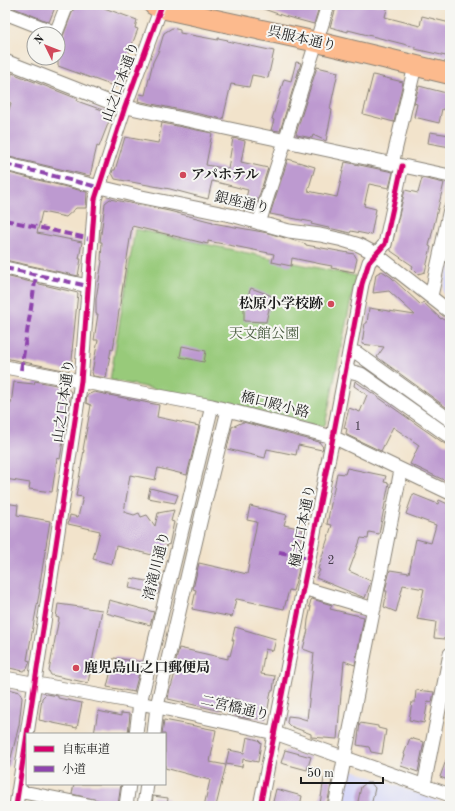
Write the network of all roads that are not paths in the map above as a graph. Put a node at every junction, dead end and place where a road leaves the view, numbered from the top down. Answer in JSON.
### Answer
{"nodes":[{"id":1,"x":67,"y":5,"type":"edge"},
{"id":2,"x":328,"y":5,"type":"edge"},
{"id":3,"x":159,"y":6,"type":"edge"},
{"id":4,"x":5,"y":13,"type":"edge"},
{"id":5,"x":317,"y":42,"type":"junction"},
{"id":6,"x":5,"y":61,"type":"edge"},
{"id":7,"x":416,"y":66,"type":"junction"},
{"id":8,"x":450,"y":74,"type":"edge"},
{"id":9,"x":125,"y":107,"type":"junction"},
{"id":10,"x":286,"y":141,"type":"junction"},
{"id":11,"x":5,"y":164,"type":"edge"},
{"id":12,"x":397,"y":165,"type":"junction"},
{"id":13,"x":450,"y":176,"type":"edge"},
{"id":14,"x":98,"y":187,"type":"junction"},
{"id":15,"x":450,"y":209,"type":"edge"},
{"id":16,"x":259,"y":223,"type":"junction"},
{"id":17,"x":376,"y":254,"type":"junction"},
{"id":18,"x":5,"y":268,"type":"edge"},
{"id":19,"x":88,"y":286,"type":"junction"},
{"id":20,"x":431,"y":296,"type":"junction"},
{"id":21,"x":450,"y":312,"type":"edge"},
{"id":22,"x":348,"y":352,"type":"junction"},
{"id":23,"x":5,"y":367,"type":"edge"},
{"id":24,"x":345,"y":370,"type":"junction"},
{"id":25,"x":81,"y":381,"type":"junction"},
{"id":26,"x":212,"y":406,"type":"junction"},
{"id":27,"x":228,"y":410,"type":"junction"},
{"id":28,"x":450,"y":420,"type":"edge"},
{"id":29,"x":333,"y":437,"type":"junction"},
{"id":30,"x":450,"y":437,"type":"edge"},
{"id":31,"x":401,"y":470,"type":"junction"},
{"id":32,"x":450,"y":493,"type":"edge"},
{"id":33,"x":187,"y":510,"type":"junction"},
{"id":34,"x":202,"y":514,"type":"junction"},
{"id":35,"x":303,"y":588,"type":"junction"},
{"id":36,"x":164,"y":603,"type":"junction"},
{"id":37,"x":180,"y":608,"type":"junction"},
{"id":38,"x":374,"y":609,"type":"junction"},
{"id":39,"x":450,"y":654,"type":"edge"},
{"id":40,"x":5,"y":678,"type":"edge"},
{"id":41,"x":34,"y":683,"type":"junction"},
{"id":42,"x":140,"y":703,"type":"junction"},
{"id":43,"x":157,"y":706,"type":"junction"},
{"id":44,"x":27,"y":733,"type":"edge"},
{"id":45,"x":136,"y":733,"type":"edge"},
{"id":46,"x":154,"y":733,"type":"edge"},
{"id":47,"x":275,"y":733,"type":"junction"},
{"id":48,"x":26,"y":737,"type":"edge"},
{"id":49,"x":345,"y":758,"type":"junction"},
{"id":50,"x":129,"y":785,"type":"edge"},
{"id":51,"x":147,"y":785,"type":"edge"},
{"id":52,"x":424,"y":786,"type":"junction"},
{"id":53,"x":18,"y":791,"type":"junction"},
{"id":54,"x":450,"y":795,"type":"edge"},
{"id":55,"x":16,"y":806,"type":"edge"},
{"id":56,"x":93,"y":806,"type":"edge"},
{"id":57,"x":126,"y":806,"type":"edge"},
{"id":58,"x":144,"y":806,"type":"edge"},
{"id":59,"x":260,"y":806,"type":"edge"},
{"id":60,"x":335,"y":806,"type":"edge"}],
"edges":[{"from":1,"to":4,"type":"street"},
{"from":2,"to":5,"type":"street"},
{"from":3,"to":5,"type":"highway","name":"呉服本通り"},
{"from":3,"to":9,"type":"street","name":"山之口本通り"},
{"from":5,"to":7,"type":"highway","name":"呉服本通り"},
{"from":5,"to":10,"type":"street"},
{"from":6,"to":9,"type":"street"},
{"from":7,"to":8,"type":"highway","name":"呉服本通り"},
{"from":7,"to":12,"type":"street","name":"樋之口本通り"},
{"from":9,"to":10,"type":"street"},
{"from":9,"to":14,"type":"street","name":"山之口本通り"},
{"from":10,"to":12,"type":"street"},
{"from":10,"to":16,"type":"street"},
{"from":11,"to":14,"type":"street","name":"銀座通り"},
{"from":12,"to":13,"type":"street"},
{"from":12,"to":17,"type":"street","name":"樋之口本通り"},
{"from":14,"to":16,"type":"street","name":"銀座通り"},
{"from":14,"to":19,"type":"street","name":"山之口本通り"},
{"from":15,"to":20,"type":"street"},
{"from":16,"to":17,"type":"street","name":"銀座通り"},
{"from":17,"to":20,"type":"street","name":"銀座通り"},
{"from":17,"to":22,"type":"street","name":"樋之口本通り"},
{"from":18,"to":19,"type":"street"},
{"from":19,"to":25,"type":"street","name":"山之口本通り"},
{"from":20,"to":21,"type":"street","name":"銀座通り"},
{"from":22,"to":24,"type":"street","name":"樋之口本通り"},
{"from":22,"to":28,"type":"street"},
{"from":23,"to":25,"type":"street","name":"橋口殿小路"},
{"from":24,"to":29,"type":"street","name":"樋之口本通り"},
{"from":24,"to":30,"type":"street"},
{"from":25,"to":26,"type":"street","name":"橋口殿小路"},
{"from":25,"to":41,"type":"street","name":"山之口本通り"},
{"from":26,"to":27,"type":"street","name":"橋口殿小路"},
{"from":26,"to":33,"type":"street","name":"清滝川通り"},
{"from":27,"to":29,"type":"street","name":"橋口殿小路"},
{"from":27,"to":34,"type":"street"},
{"from":29,"to":31,"type":"street","name":"橋口殿小路"},
{"from":29,"to":35,"type":"street","name":"樋之口本通り"},
{"from":31,"to":32,"type":"street","name":"橋口殿小路"},
{"from":31,"to":38,"type":"street"},
{"from":33,"to":34,"type":"street"},
{"from":33,"to":36,"type":"street","name":"清滝川通り"},
{"from":34,"to":37,"type":"street"},
{"from":35,"to":38,"type":"street"},
{"from":35,"to":47,"type":"street","name":"樋之口本通り"},
{"from":36,"to":37,"type":"street"},
{"from":36,"to":42,"type":"street","name":"清滝川通り"},
{"from":37,"to":43,"type":"street"},
{"from":38,"to":49,"type":"street"},
{"from":39,"to":52,"type":"street"},
{"from":40,"to":41,"type":"street","name":"二宮橋通り"},
{"from":41,"to":42,"type":"street","name":"二宮橋通り"},
{"from":41,"to":44,"type":"street","name":"山之口本通り"},
{"from":42,"to":43,"type":"street","name":"二宮橋通り"},
{"from":42,"to":45,"type":"street","name":"清滝川通り"},
{"from":43,"to":46,"type":"street"},
{"from":43,"to":47,"type":"street","name":"二宮橋通り"},
{"from":47,"to":49,"type":"street","name":"二宮橋通り"},
{"from":47,"to":59,"type":"street","name":"樋之口本通り"},
{"from":48,"to":53,"type":"street","name":"山之口本通り"},
{"from":49,"to":52,"type":"street","name":"二宮橋通り"},
{"from":49,"to":60,"type":"street"},
{"from":50,"to":57,"type":"street"},
{"from":51,"to":58,"type":"street"},
{"from":52,"to":54,"type":"street","name":"二宮橋通り"},
{"from":53,"to":55,"type":"street","name":"山之口本通り"},
{"from":53,"to":56,"type":"street"}]}
